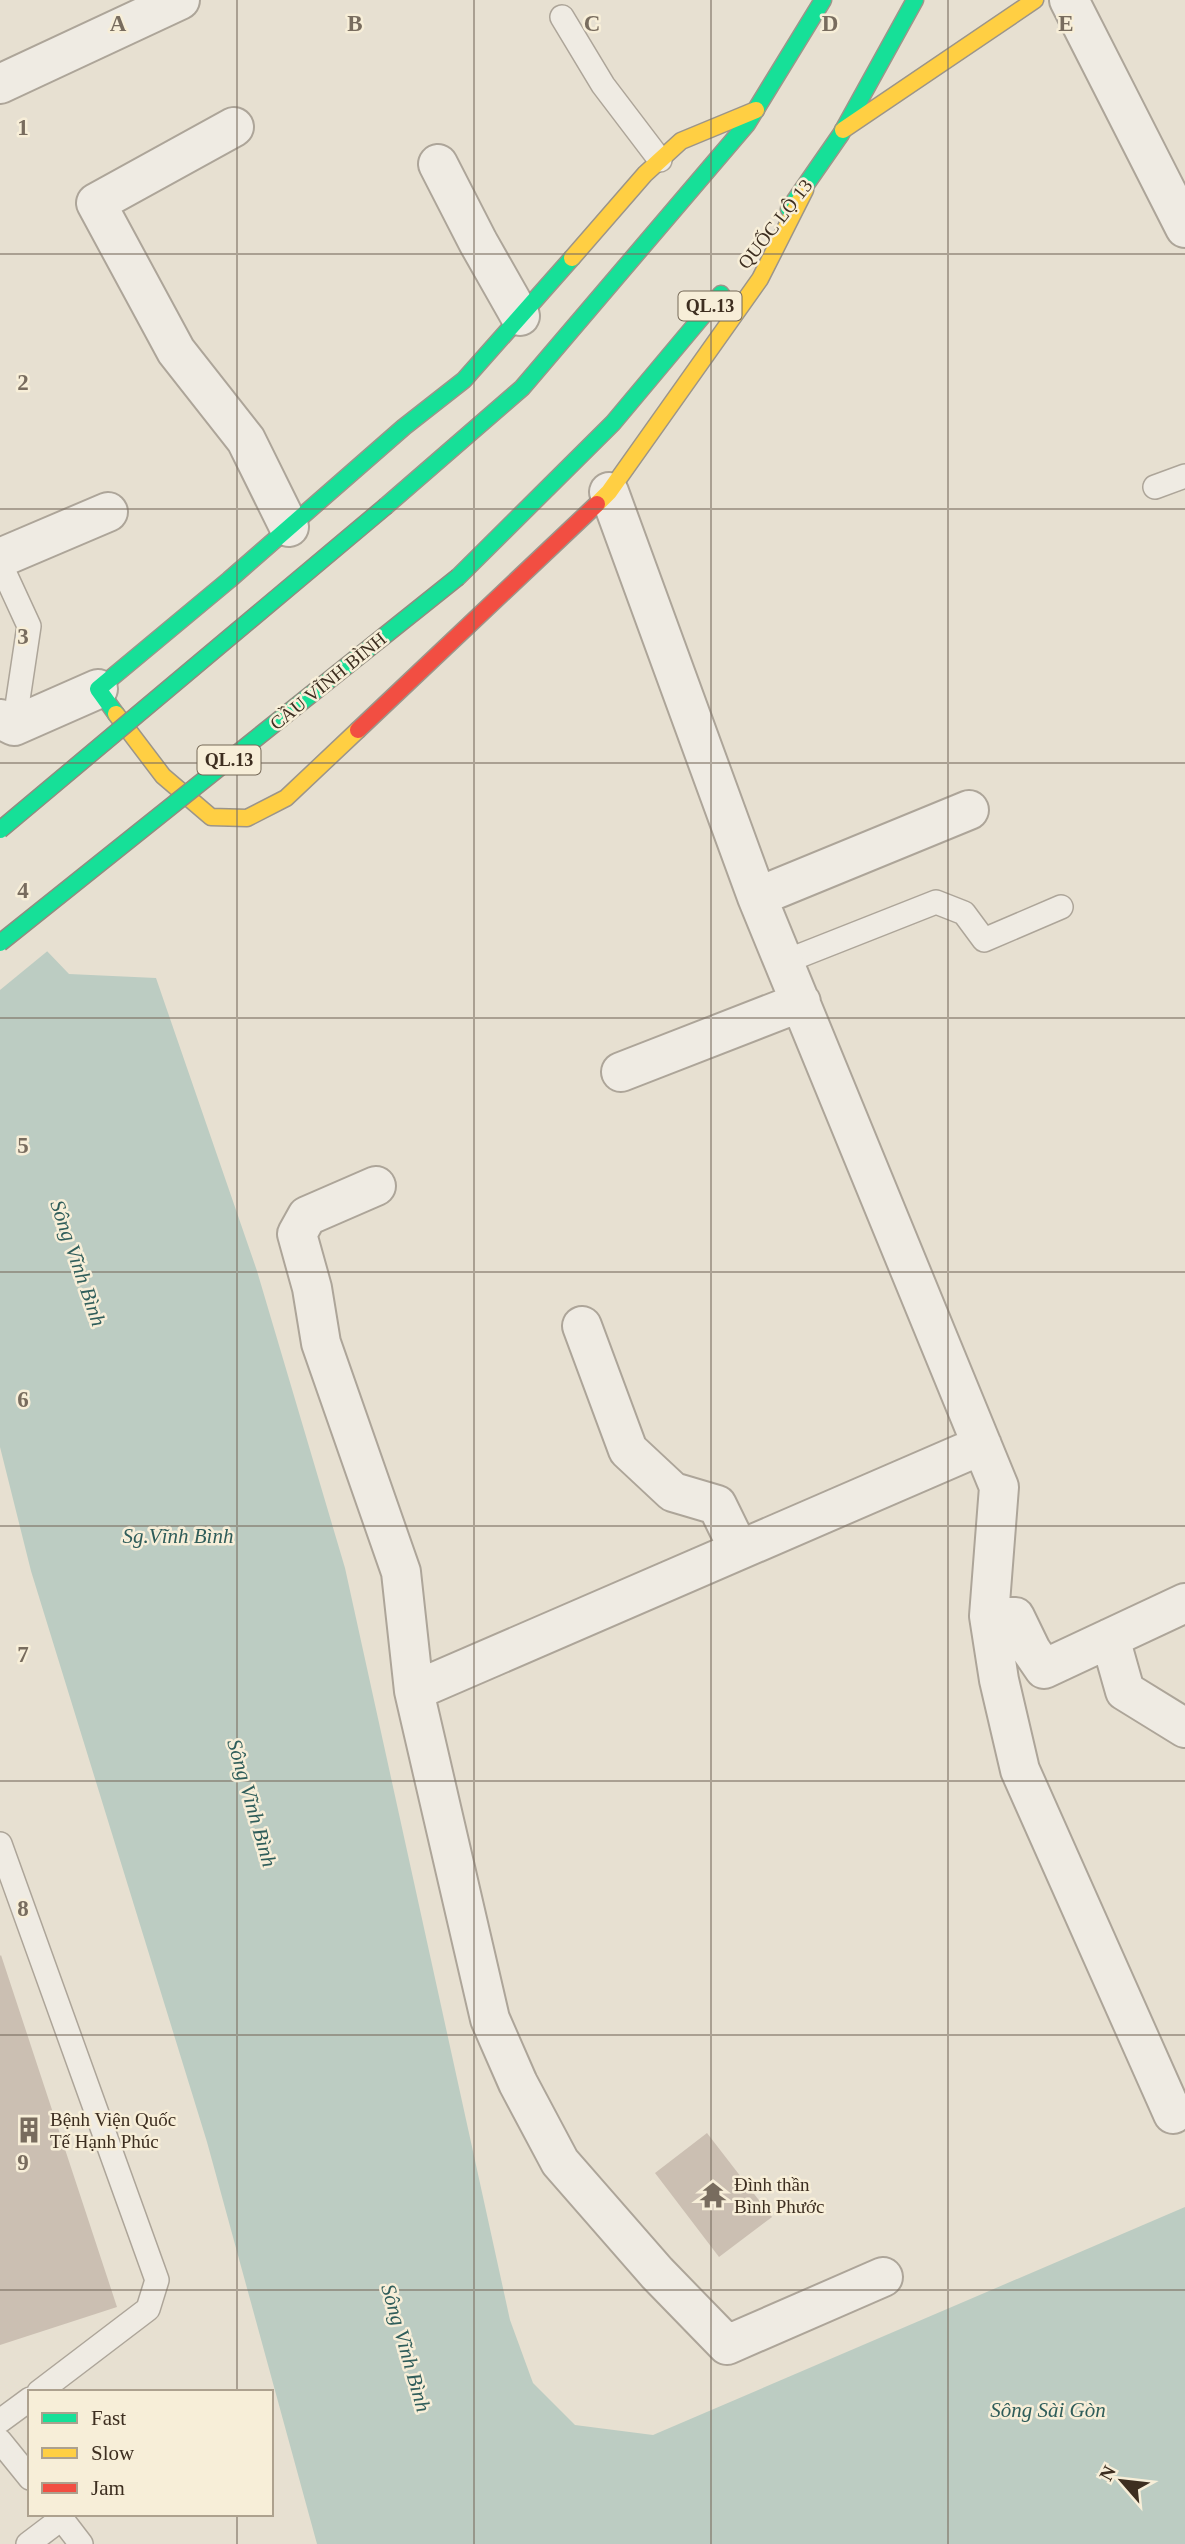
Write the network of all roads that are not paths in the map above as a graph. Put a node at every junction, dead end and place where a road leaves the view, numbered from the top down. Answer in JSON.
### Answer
{"nodes":[{"id":1,"x":180,"y":0,"type":"edge"},
{"id":2,"x":823,"y":0,"type":"edge"},
{"id":3,"x":915,"y":0,"type":"edge"},
{"id":4,"x":1035,"y":0,"type":"edge"},
{"id":5,"x":1069,"y":0,"type":"edge"},
{"id":6,"x":562,"y":17,"type":"dead end"},
{"id":7,"x":0,"y":84,"type":"edge"},
{"id":8,"x":756,"y":110,"type":"junction"},
{"id":9,"x":234,"y":127,"type":"dead end"},
{"id":10,"x":843,"y":130,"type":"junction"},
{"id":11,"x":660,"y":160,"type":"junction"},
{"id":12,"x":438,"y":164,"type":"dead end"},
{"id":13,"x":805,"y":190,"type":"junction"},
{"id":14,"x":1185,"y":228,"type":"edge"},
{"id":15,"x":754,"y":252,"type":"dead end"},
{"id":16,"x":729,"y":283,"type":"dead end"},
{"id":17,"x":520,"y":316,"type":"junction"},
{"id":18,"x":1185,"y":476,"type":"edge"},
{"id":19,"x":1155,"y":487,"type":"dead end"},
{"id":20,"x":609,"y":492,"type":"junction"},
{"id":21,"x":108,"y":512,"type":"dead end"},
{"id":22,"x":289,"y":527,"type":"junction"},
{"id":23,"x":0,"y":558,"type":"edge"},
{"id":24,"x":0,"y":563,"type":"edge"},
{"id":25,"x":458,"y":577,"type":"joint"},
{"id":26,"x":98,"y":689,"type":"junction"},
{"id":27,"x":7,"y":722,"type":"edge"},
{"id":28,"x":970,"y":810,"type":"dead end"},
{"id":29,"x":0,"y":830,"type":"edge"},
{"id":30,"x":757,"y":897,"type":"junction"},
{"id":31,"x":1061,"y":907,"type":"dead end"},
{"id":32,"x":0,"y":943,"type":"edge"},
{"id":33,"x":784,"y":962,"type":"junction"},
{"id":34,"x":801,"y":1002,"type":"junction"},
{"id":35,"x":621,"y":1072,"type":"dead end"},
{"id":36,"x":376,"y":1186,"type":"dead end"},
{"id":37,"x":582,"y":1326,"type":"dead end"},
{"id":38,"x":982,"y":1445,"type":"junction"},
{"id":39,"x":739,"y":1550,"type":"junction"},
{"id":40,"x":1185,"y":1603,"type":"edge"},
{"id":41,"x":989,"y":1616,"type":"junction"},
{"id":42,"x":1110,"y":1638,"type":"junction"},
{"id":43,"x":414,"y":1691,"type":"junction"},
{"id":44,"x":1185,"y":1728,"type":"edge"},
{"id":45,"x":0,"y":1844,"type":"edge"},
{"id":46,"x":1173,"y":2114,"type":"dead end"},
{"id":47,"x":883,"y":2277,"type":"dead end"},
{"id":48,"x":42,"y":2390,"type":"edge"},
{"id":49,"x":28,"y":2400,"type":"edge"},
{"id":50,"x":0,"y":2421,"type":"edge"},
{"id":51,"x":0,"y":2441,"type":"edge"},
{"id":52,"x":28,"y":2476,"type":"edge"},
{"id":53,"x":60,"y":2516,"type":"edge"},
{"id":54,"x":28,"y":2544,"type":"edge"},
{"id":55,"x":81,"y":2544,"type":"edge"}],
"edges":[{"from":1,"to":7,"type":"street"},
{"from":2,"to":8,"type":"main road"},
{"from":3,"to":10,"type":"main road","name":"QUỐC LỘ 13"},
{"from":4,"to":10,"type":"main road"},
{"from":5,"to":14,"type":"street"},
{"from":6,"to":11,"type":"lane"},
{"from":8,"to":11,"type":"main road"},
{"from":8,"to":29,"type":"main road","bridge":true},
{"from":9,"to":22,"type":"street"},
{"from":10,"to":13,"type":"main road","name":"QUỐC LỘ 13"},
{"from":11,"to":17,"type":"main road"},
{"from":12,"to":17,"type":"street"},
{"from":13,"to":15,"type":"main road","name":"QUỐC LỘ 13"},
{"from":13,"to":20,"type":"main road"},
{"from":16,"to":25,"type":"main road","name":"QUỐC LỘ 13","number":"QL.13"},
{"from":17,"to":22,"type":"main road"},
{"from":18,"to":19,"type":"lane"},
{"from":20,"to":26,"type":"main road"},
{"from":20,"to":30,"type":"street"},
{"from":21,"to":23,"type":"street"},
{"from":22,"to":26,"type":"main road"},
{"from":24,"to":27,"type":"lane"},
{"from":25,"to":32,"type":"main road","name":"CẦU VĨNH BÌNH","number":"QL.13","bridge":true},
{"from":26,"to":27,"type":"street"},
{"from":28,"to":30,"type":"street"},
{"from":30,"to":33,"type":"street"},
{"from":31,"to":33,"type":"lane"},
{"from":33,"to":34,"type":"street"},
{"from":34,"to":35,"type":"street"},
{"from":34,"to":38,"type":"street"},
{"from":36,"to":43,"type":"street"},
{"from":37,"to":39,"type":"street"},
{"from":38,"to":39,"type":"street"},
{"from":38,"to":41,"type":"street"},
{"from":39,"to":43,"type":"street"},
{"from":40,"to":42,"type":"street"},
{"from":41,"to":42,"type":"street"},
{"from":41,"to":46,"type":"street"},
{"from":42,"to":44,"type":"street"},
{"from":43,"to":47,"type":"street"},
{"from":45,"to":48,"type":"lane"},
{"from":49,"to":50,"type":"lane"},
{"from":51,"to":52,"type":"lane"},
{"from":53,"to":54,"type":"lane"},
{"from":53,"to":55,"type":"lane"}]}
